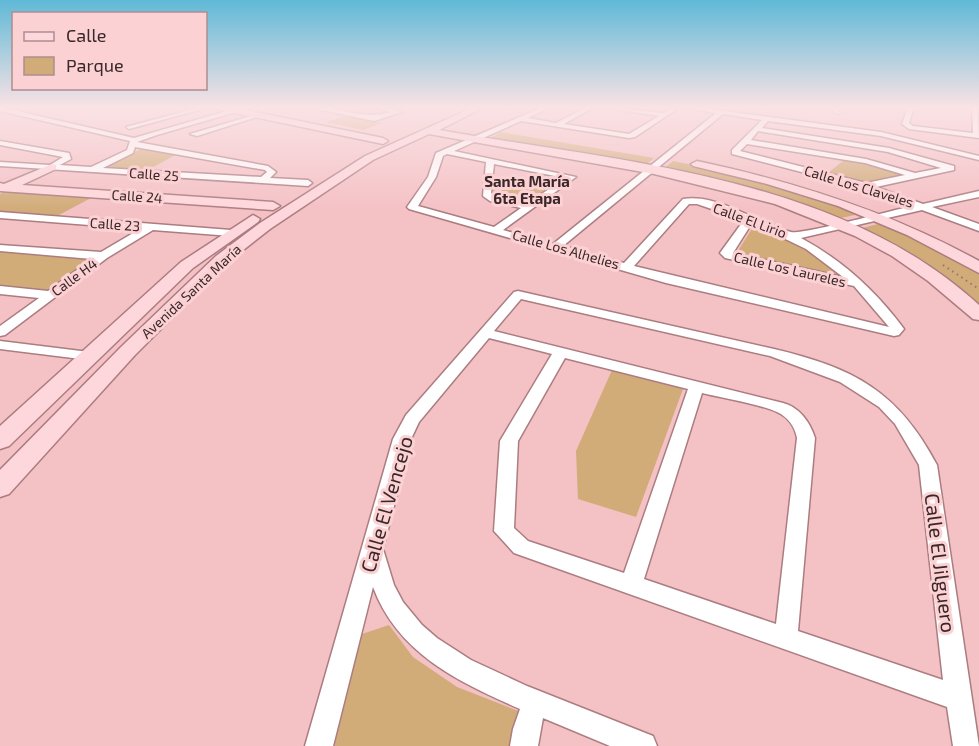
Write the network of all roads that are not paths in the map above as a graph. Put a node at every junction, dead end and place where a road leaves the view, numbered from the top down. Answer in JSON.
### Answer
{"nodes":[{"id":1,"x":134,"y":142,"type":"joint"},
{"id":2,"x":382,"y":142,"type":"edge"},
{"id":3,"x":399,"y":142,"type":"edge"},
{"id":4,"x":470,"y":142,"type":"edge"},
{"id":5,"x":496,"y":142,"type":"edge"},
{"id":6,"x":565,"y":142,"type":"edge"},
{"id":7,"x":685,"y":142,"type":"edge"},
{"id":8,"x":744,"y":142,"type":"edge"},
{"id":9,"x":750,"y":142,"type":"edge"},
{"id":10,"x":838,"y":142,"type":"edge"},
{"id":11,"x":917,"y":142,"type":"edge"},
{"id":12,"x":0,"y":143,"type":"edge"},
{"id":13,"x":596,"y":147,"type":"dead end"},
{"id":14,"x":944,"y":148,"type":"junction"},
{"id":15,"x":979,"y":150,"type":"edge"},
{"id":16,"x":447,"y":152,"type":"junction"},
{"id":17,"x":840,"y":156,"type":"junction"},
{"id":18,"x":979,"y":158,"type":"edge"},
{"id":19,"x":664,"y":159,"type":"junction"},
{"id":20,"x":490,"y":160,"type":"junction"},
{"id":21,"x":650,"y":163,"type":"junction"},
{"id":22,"x":0,"y":164,"type":"edge"},
{"id":23,"x":52,"y":167,"type":"junction"},
{"id":24,"x":93,"y":170,"type":"junction"},
{"id":25,"x":819,"y":172,"type":"junction"},
{"id":26,"x":916,"y":176,"type":"junction"},
{"id":27,"x":263,"y":180,"type":"junction"},
{"id":28,"x":308,"y":183,"type":"junction"},
{"id":29,"x":866,"y":186,"type":"junction"},
{"id":30,"x":2,"y":188,"type":"edge"},
{"id":31,"x":979,"y":194,"type":"edge"},
{"id":32,"x":273,"y":206,"type":"junction"},
{"id":33,"x":529,"y":207,"type":"junction"},
{"id":34,"x":925,"y":207,"type":"junction"},
{"id":35,"x":5,"y":215,"type":"edge"},
{"id":36,"x":879,"y":217,"type":"junction"},
{"id":37,"x":751,"y":218,"type":"junction"},
{"id":38,"x":0,"y":221,"type":"edge"},
{"id":39,"x":843,"y":225,"type":"junction"},
{"id":40,"x":151,"y":227,"type":"junction"},
{"id":41,"x":979,"y":228,"type":"edge"},
{"id":42,"x":496,"y":230,"type":"junction"},
{"id":43,"x":231,"y":233,"type":"junction"},
{"id":44,"x":794,"y":236,"type":"junction"},
{"id":45,"x":557,"y":246,"type":"junction"},
{"id":46,"x":0,"y":248,"type":"edge"},
{"id":47,"x":103,"y":256,"type":"junction"},
{"id":48,"x":627,"y":267,"type":"junction"},
{"id":49,"x":979,"y":268,"type":"edge"},
{"id":50,"x":862,"y":285,"type":"junction"},
{"id":51,"x":0,"y":290,"type":"edge"},
{"id":52,"x":51,"y":295,"type":"junction"},
{"id":53,"x":518,"y":295,"type":"joint"},
{"id":54,"x":979,"y":315,"type":"edge"},
{"id":55,"x":0,"y":332,"type":"edge"},
{"id":56,"x":894,"y":332,"type":"joint"},
{"id":57,"x":485,"y":333,"type":"junction"},
{"id":58,"x":0,"y":345,"type":"edge"},
{"id":59,"x":561,"y":352,"type":"junction"},
{"id":60,"x":89,"y":356,"type":"junction"},
{"id":61,"x":696,"y":387,"type":"junction"},
{"id":62,"x":73,"y":412,"type":"junction"},
{"id":63,"x":5,"y":430,"type":"edge"},
{"id":64,"x":37,"y":449,"type":"junction"},
{"id":65,"x":0,"y":487,"type":"edge"},
{"id":66,"x":372,"y":549,"type":"junction"},
{"id":67,"x":631,"y":585,"type":"junction"},
{"id":68,"x":786,"y":638,"type":"junction"},
{"id":69,"x":958,"y":698,"type":"junction"},
{"id":70,"x":538,"y":703,"type":"junction"},
{"id":71,"x":319,"y":746,"type":"edge"},
{"id":72,"x":524,"y":746,"type":"edge"},
{"id":73,"x":643,"y":746,"type":"edge"},
{"id":74,"x":967,"y":746,"type":"edge"}],
"edges":[{"from":1,"to":24,"type":"street"},
{"from":1,"to":27,"type":"street"},
{"from":2,"to":28,"type":"street","name":"Avenida Santa María"},
{"from":3,"to":62,"type":"street","name":"Avenida Santa María"},
{"from":4,"to":16,"type":"street"},
{"from":5,"to":21,"type":"street"},
{"from":6,"to":13,"type":"street"},
{"from":7,"to":19,"type":"street"},
{"from":8,"to":25,"type":"street","name":"Calle Los Claveles"},
{"from":9,"to":17,"type":"street"},
{"from":10,"to":26,"type":"street"},
{"from":11,"to":14,"type":"street"},
{"from":12,"to":23,"type":"street"},
{"from":14,"to":15,"type":"street"},
{"from":14,"to":18,"type":"street"},
{"from":16,"to":20,"type":"street"},
{"from":16,"to":42,"type":"street","name":"Calle Los Alhelies"},
{"from":17,"to":25,"type":"street"},
{"from":17,"to":26,"type":"street"},
{"from":19,"to":21,"type":"street"},
{"from":19,"to":36,"type":"street"},
{"from":20,"to":33,"type":"street"},
{"from":20,"to":33,"type":"street"},
{"from":21,"to":39,"type":"street"},
{"from":21,"to":45,"type":"street"},
{"from":22,"to":23,"type":"street","name":"Calle 25"},
{"from":23,"to":24,"type":"street","name":"Calle 25"},
{"from":23,"to":30,"type":"street"},
{"from":24,"to":27,"type":"street","name":"Calle 25"},
{"from":25,"to":29,"type":"street","name":"Calle Los Claveles"},
{"from":26,"to":29,"type":"street"},
{"from":27,"to":28,"type":"street","name":"Calle 25"},
{"from":28,"to":32,"type":"street","name":"Avenida Santa María"},
{"from":29,"to":34,"type":"street","name":"Calle Los Claveles"},
{"from":30,"to":32,"type":"street","name":"Calle 24"},
{"from":31,"to":34,"type":"street"},
{"from":32,"to":43,"type":"street","name":"Avenida Santa María"},
{"from":33,"to":42,"type":"street"},
{"from":34,"to":36,"type":"street"},
{"from":34,"to":41,"type":"street","name":"Calle Los Claveles"},
{"from":35,"to":38,"type":"street"},
{"from":35,"to":40,"type":"street","name":"Calle 23"},
{"from":36,"to":39,"type":"street"},
{"from":36,"to":49,"type":"street"},
{"from":37,"to":44,"type":"street","name":"Calle El Lirio"},
{"from":37,"to":48,"type":"street","name":"Calle El Lirio"},
{"from":37,"to":50,"type":"street","name":"Calle Los Laureles"},
{"from":39,"to":44,"type":"street"},
{"from":39,"to":54,"type":"street"},
{"from":40,"to":43,"type":"street","name":"Calle 23"},
{"from":40,"to":47,"type":"street","name":"Calle H4"},
{"from":42,"to":45,"type":"street","name":"Calle Los Alhelies"},
{"from":43,"to":60,"type":"street","name":"Avenida Santa María"},
{"from":44,"to":50,"type":"street","name":"Calle El Lirio"},
{"from":45,"to":48,"type":"street","name":"Calle Los Alhelies"},
{"from":46,"to":47,"type":"street"},
{"from":47,"to":52,"type":"street","name":"Calle H4"},
{"from":48,"to":56,"type":"street","name":"Calle Los Alhelies"},
{"from":50,"to":56,"type":"street","name":"Calle El Lirio"},
{"from":51,"to":52,"type":"street"},
{"from":52,"to":55,"type":"street","name":"Calle H4"},
{"from":53,"to":57,"type":"street","name":"Calle El Vencejo"},
{"from":53,"to":69,"type":"street","name":"Calle El Jilguero"},
{"from":57,"to":59,"type":"street"},
{"from":57,"to":66,"type":"street","name":"Calle El Vencejo"},
{"from":58,"to":60,"type":"street"},
{"from":59,"to":61,"type":"street"},
{"from":59,"to":67,"type":"street"},
{"from":60,"to":63,"type":"street","name":"Avenida Santa María"},
{"from":61,"to":67,"type":"street"},
{"from":61,"to":68,"type":"street"},
{"from":62,"to":63,"type":"street"},
{"from":62,"to":64,"type":"street","name":"Avenida Santa María"},
{"from":63,"to":64,"type":"street"},
{"from":64,"to":65,"type":"street","name":"Avenida Santa María"},
{"from":66,"to":70,"type":"street"},
{"from":66,"to":71,"type":"street","name":"Calle El Vencejo"},
{"from":67,"to":68,"type":"street"},
{"from":68,"to":69,"type":"street"},
{"from":69,"to":74,"type":"street","name":"Calle El Jilguero"},
{"from":70,"to":72,"type":"street"},
{"from":70,"to":73,"type":"street"}]}
